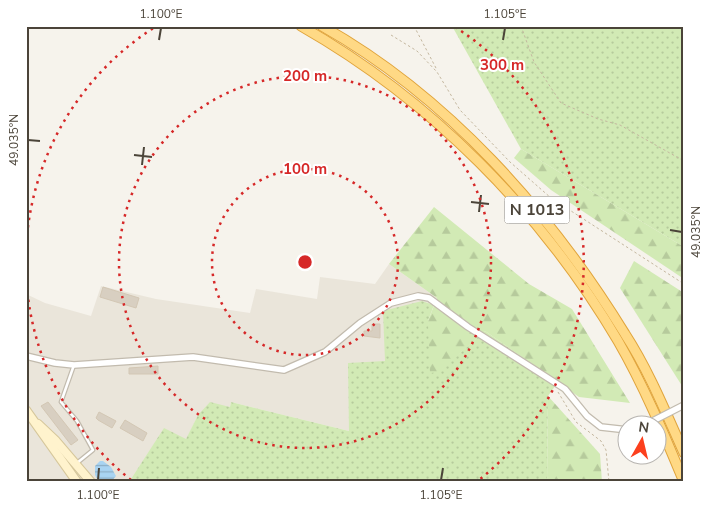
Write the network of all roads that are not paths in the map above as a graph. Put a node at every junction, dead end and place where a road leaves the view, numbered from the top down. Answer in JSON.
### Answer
{"nodes":[{"id":1,"x":301,"y":26,"type":"edge"},
{"id":2,"x":322,"y":26,"type":"edge"},
{"id":3,"x":26,"y":356,"type":"edge"},
{"id":4,"x":74,"y":365,"type":"junction"},
{"id":5,"x":684,"y":405,"type":"edge"},
{"id":6,"x":26,"y":410,"type":"edge"},
{"id":7,"x":663,"y":416,"type":"edge"},
{"id":8,"x":30,"y":421,"type":"edge"},
{"id":9,"x":618,"y":429,"type":"edge"},
{"id":10,"x":684,"y":453,"type":"edge"},
{"id":11,"x":76,"y":464,"type":"junction"},
{"id":12,"x":77,"y":482,"type":"edge"},
{"id":13,"x":91,"y":482,"type":"edge"},
{"id":14,"x":684,"y":482,"type":"edge"}],
"edges":[{"from":1,"to":14,"type":"highway","number":"N 1013"},
{"from":2,"to":10,"type":"highway","number":"N 1013"},
{"from":3,"to":4,"type":"street"},
{"from":4,"to":9,"type":"street"},
{"from":4,"to":11,"type":"lane"},
{"from":5,"to":7,"type":"street","bridge":true},
{"from":6,"to":8,"type":"main road"},
{"from":8,"to":11,"type":"main road"},
{"from":8,"to":12,"type":"main road"},
{"from":11,"to":13,"type":"main road"}]}
